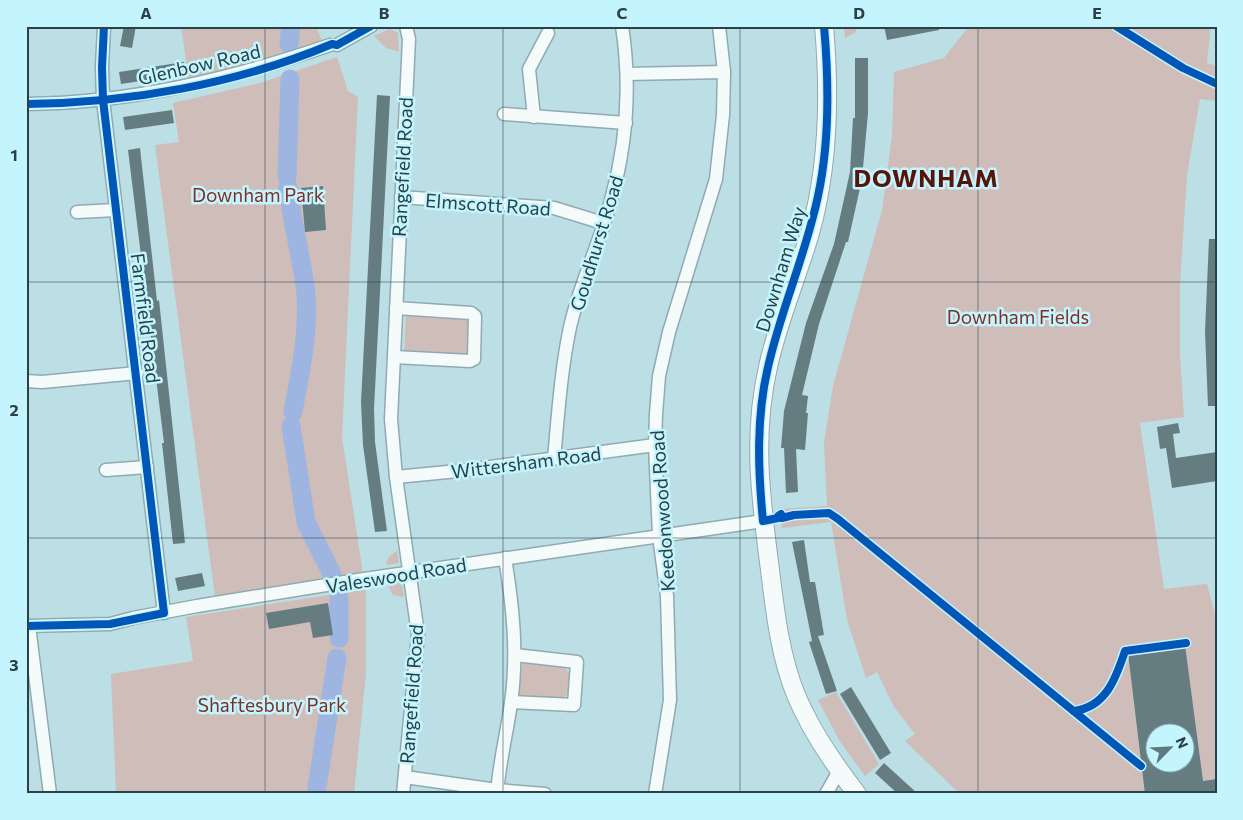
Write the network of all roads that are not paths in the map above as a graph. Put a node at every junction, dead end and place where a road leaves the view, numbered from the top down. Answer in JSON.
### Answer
{"nodes":[{"id":1,"x":104,"y":26,"type":"edge"},
{"id":2,"x":371,"y":26,"type":"edge"},
{"id":3,"x":406,"y":26,"type":"edge"},
{"id":4,"x":622,"y":26,"type":"edge"},
{"id":5,"x":719,"y":26,"type":"edge"},
{"id":6,"x":824,"y":26,"type":"edge"},
{"id":7,"x":548,"y":33,"type":"dead end"},
{"id":8,"x":724,"y":72,"type":"junction"},
{"id":9,"x":627,"y":74,"type":"junction"},
{"id":10,"x":103,"y":100,"type":"junction"},
{"id":11,"x":26,"y":104,"type":"edge"},
{"id":12,"x":504,"y":114,"type":"dead end"},
{"id":13,"x":534,"y":117,"type":"junction"},
{"id":14,"x":626,"y":123,"type":"junction"},
{"id":15,"x":401,"y":197,"type":"junction"},
{"id":16,"x":116,"y":210,"type":"junction"},
{"id":17,"x":77,"y":212,"type":"dead end"},
{"id":18,"x":603,"y":223,"type":"junction"},
{"id":19,"x":396,"y":308,"type":"junction"},
{"id":20,"x":394,"y":357,"type":"junction"},
{"id":21,"x":137,"y":373,"type":"junction"},
{"id":22,"x":26,"y":381,"type":"edge"},
{"id":23,"x":655,"y":445,"type":"junction"},
{"id":24,"x":554,"y":459,"type":"junction"},
{"id":25,"x":147,"y":467,"type":"junction"},
{"id":26,"x":106,"y":470,"type":"dead end"},
{"id":27,"x":396,"y":477,"type":"junction"},
{"id":28,"x":763,"y":521,"type":"junction"},
{"id":29,"x":659,"y":536,"type":"junction"},
{"id":30,"x":505,"y":558,"type":"junction"},
{"id":31,"x":410,"y":572,"type":"junction"},
{"id":32,"x":164,"y":613,"type":"junction"},
{"id":33,"x":28,"y":626,"type":"edge"},
{"id":34,"x":515,"y":655,"type":"junction"},
{"id":35,"x":511,"y":702,"type":"junction"},
{"id":36,"x":839,"y":772,"type":"junction"},
{"id":37,"x":405,"y":777,"type":"junction"},
{"id":38,"x":497,"y":792,"type":"edge"},
{"id":39,"x":50,"y":794,"type":"edge"},
{"id":40,"x":403,"y":794,"type":"edge"},
{"id":41,"x":546,"y":794,"type":"edge"},
{"id":42,"x":655,"y":794,"type":"edge"},
{"id":43,"x":826,"y":794,"type":"edge"},
{"id":44,"x":857,"y":794,"type":"edge"}],
"edges":[{"from":1,"to":10,"type":"street","name":"Farmfield Road"},
{"from":2,"to":10,"type":"street","name":"Glenbow Road"},
{"from":3,"to":15,"type":"street","name":"Rangefield Road"},
{"from":4,"to":9,"type":"street","name":"Goudhurst Road"},
{"from":5,"to":8,"type":"street","name":"Keedonwood Road"},
{"from":6,"to":28,"type":"street","name":"Downham Way"},
{"from":7,"to":13,"type":"street"},
{"from":8,"to":9,"type":"street"},
{"from":8,"to":23,"type":"street","name":"Keedonwood Road"},
{"from":9,"to":14,"type":"street","name":"Goudhurst Road"},
{"from":10,"to":11,"type":"street","name":"Glenbow Road"},
{"from":10,"to":16,"type":"street","name":"Farmfield Road"},
{"from":12,"to":13,"type":"street"},
{"from":13,"to":14,"type":"street"},
{"from":14,"to":18,"type":"street","name":"Goudhurst Road"},
{"from":15,"to":18,"type":"street","name":"Elmscott Road"},
{"from":15,"to":19,"type":"street","name":"Rangefield Road"},
{"from":16,"to":17,"type":"street"},
{"from":16,"to":21,"type":"street","name":"Farmfield Road"},
{"from":18,"to":24,"type":"street","name":"Goudhurst Road"},
{"from":19,"to":20,"type":"street","name":"Rangefield Road"},
{"from":19,"to":20,"type":"street"},
{"from":20,"to":27,"type":"street","name":"Rangefield Road"},
{"from":21,"to":22,"type":"street"},
{"from":21,"to":25,"type":"street","name":"Farmfield Road"},
{"from":23,"to":24,"type":"street","name":"Wittersham Road"},
{"from":23,"to":29,"type":"street","name":"Keedonwood Road"},
{"from":24,"to":27,"type":"street","name":"Wittersham Road"},
{"from":25,"to":26,"type":"street"},
{"from":25,"to":32,"type":"street","name":"Farmfield Road"},
{"from":27,"to":31,"type":"street","name":"Rangefield Road"},
{"from":28,"to":29,"type":"street","name":"Valeswood Road"},
{"from":28,"to":36,"type":"street","name":"Downham Way"},
{"from":29,"to":30,"type":"street","name":"Valeswood Road"},
{"from":29,"to":42,"type":"street","name":"Keedonwood Road"},
{"from":30,"to":31,"type":"street","name":"Valeswood Road"},
{"from":30,"to":34,"type":"street"},
{"from":31,"to":32,"type":"street","name":"Valeswood Road"},
{"from":31,"to":37,"type":"street","name":"Rangefield Road"},
{"from":32,"to":33,"type":"street","name":"Valeswood Road"},
{"from":33,"to":39,"type":"street"},
{"from":34,"to":35,"type":"street"},
{"from":34,"to":35,"type":"street"},
{"from":35,"to":38,"type":"street"},
{"from":36,"to":43,"type":"street"},
{"from":36,"to":44,"type":"street","name":"Downham Way"},
{"from":37,"to":38,"type":"street"},
{"from":37,"to":40,"type":"street","name":"Rangefield Road"},
{"from":38,"to":41,"type":"street"}]}
